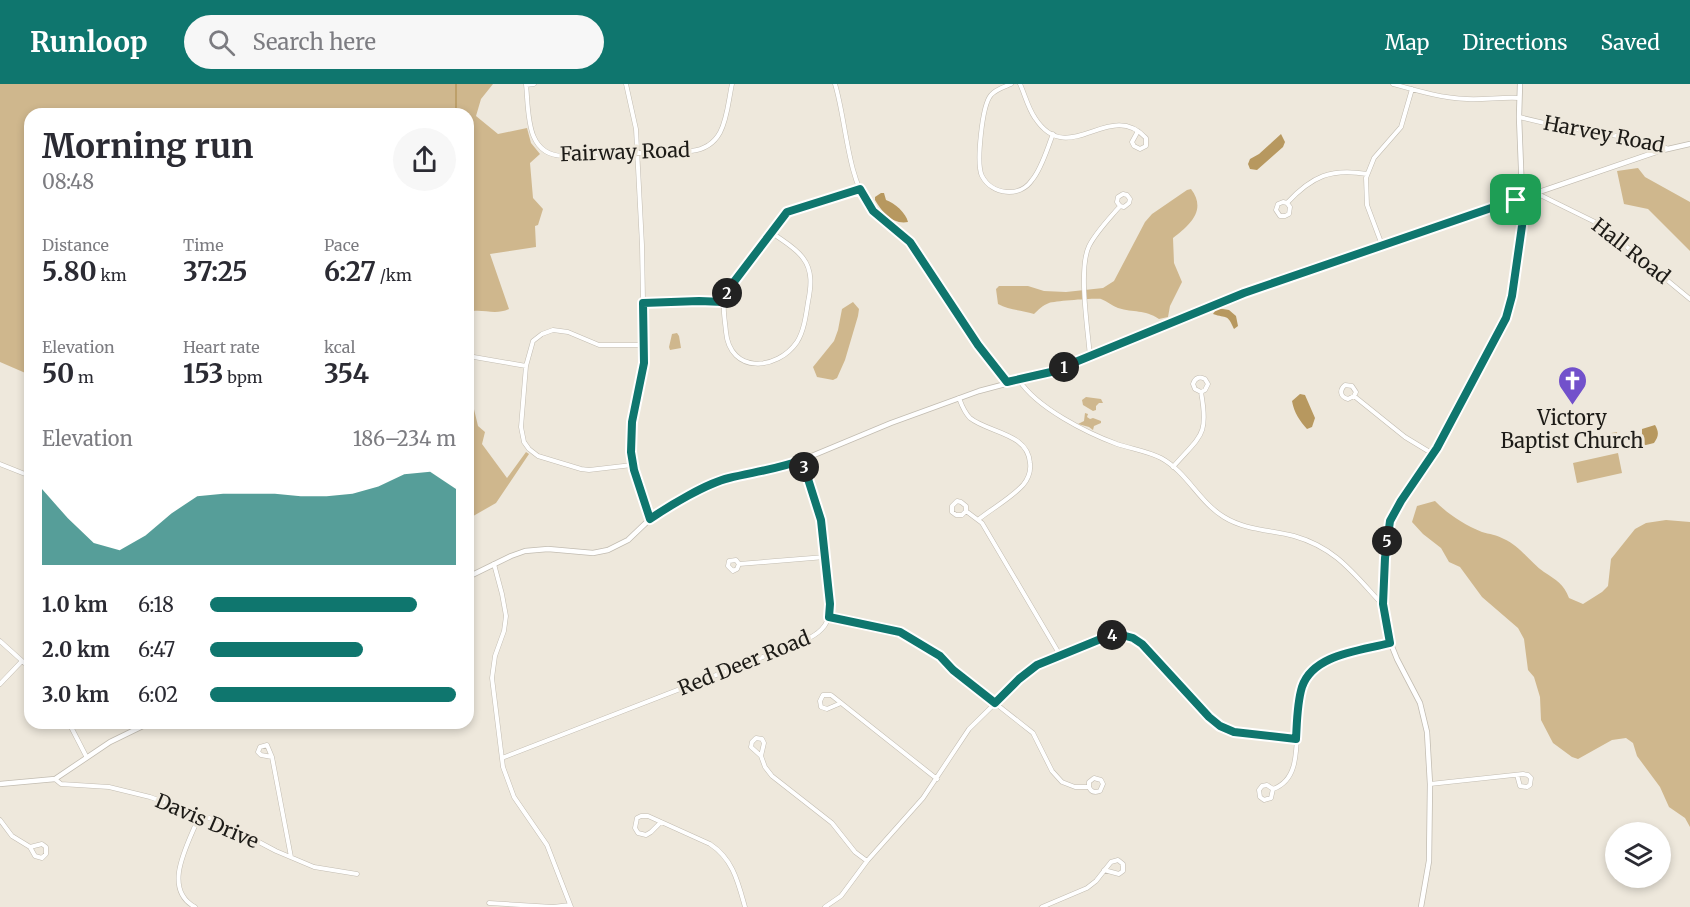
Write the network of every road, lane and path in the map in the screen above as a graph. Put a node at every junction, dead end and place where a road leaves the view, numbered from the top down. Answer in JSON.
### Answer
{"nodes":[{"id":1,"x":534,"y":84,"type":"edge"},
{"id":2,"x":626,"y":84,"type":"edge"},
{"id":3,"x":732,"y":84,"type":"edge"},
{"id":4,"x":835,"y":84,"type":"edge"},
{"id":5,"x":1011,"y":84,"type":"edge"},
{"id":6,"x":1020,"y":84,"type":"edge"},
{"id":7,"x":1394,"y":84,"type":"edge"},
{"id":8,"x":1521,"y":84,"type":"edge"},
{"id":9,"x":526,"y":85,"type":"edge"},
{"id":10,"x":1412,"y":89,"type":"junction"},
{"id":11,"x":1519,"y":98,"type":"junction"},
{"id":12,"x":1519,"y":117,"type":"junction"},
{"id":13,"x":1138,"y":131,"type":"junction"},
{"id":14,"x":1053,"y":134,"type":"junction"},
{"id":15,"x":1690,"y":144,"type":"edge"},
{"id":16,"x":1668,"y":149,"type":"junction"},
{"id":17,"x":637,"y":153,"type":"junction"},
{"id":18,"x":1367,"y":174,"type":"junction"},
{"id":19,"x":860,"y":189,"type":"junction"},
{"id":20,"x":1536,"y":193,"type":"junction"},
{"id":21,"x":1523,"y":197,"type":"junction"},
{"id":22,"x":1287,"y":203,"type":"dead end"},
{"id":23,"x":1120,"y":206,"type":"dead end"},
{"id":24,"x":771,"y":232,"type":"junction"},
{"id":25,"x":1382,"y":245,"type":"junction"},
{"id":26,"x":1690,"y":299,"type":"edge"},
{"id":27,"x":724,"y":302,"type":"junction"},
{"id":28,"x":643,"y":303,"type":"junction"},
{"id":29,"x":644,"y":345,"type":"junction"},
{"id":30,"x":474,"y":357,"type":"edge"},
{"id":31,"x":1090,"y":357,"type":"junction"},
{"id":32,"x":526,"y":366,"type":"junction"},
{"id":33,"x":1019,"y":380,"type":"junction"},
{"id":34,"x":1007,"y":382,"type":"junction"},
{"id":35,"x":1201,"y":392,"type":"dead end"},
{"id":36,"x":1354,"y":396,"type":"dead end"},
{"id":37,"x":959,"y":398,"type":"junction"},
{"id":38,"x":1433,"y":454,"type":"junction"},
{"id":39,"x":802,"y":460,"type":"junction"},
{"id":40,"x":0,"y":464,"type":"edge"},
{"id":41,"x":632,"y":465,"type":"junction"},
{"id":42,"x":1173,"y":467,"type":"junction"},
{"id":43,"x":24,"y":474,"type":"edge"},
{"id":44,"x":966,"y":511,"type":"dead end"},
{"id":45,"x":650,"y":519,"type":"junction"},
{"id":46,"x":979,"y":519,"type":"junction"},
{"id":47,"x":825,"y":557,"type":"junction"},
{"id":48,"x":494,"y":564,"type":"junction"},
{"id":49,"x":739,"y":564,"type":"dead end"},
{"id":50,"x":474,"y":574,"type":"edge"},
{"id":51,"x":1383,"y":604,"type":"junction"},
{"id":52,"x":829,"y":617,"type":"junction"},
{"id":53,"x":0,"y":641,"type":"edge"},
{"id":54,"x":1390,"y":643,"type":"junction"},
{"id":55,"x":1060,"y":655,"type":"junction"},
{"id":56,"x":22,"y":661,"type":"joint"},
{"id":57,"x":0,"y":684,"type":"edge"},
{"id":58,"x":841,"y":703,"type":"junction"},
{"id":59,"x":995,"y":703,"type":"junction"},
{"id":60,"x":72,"y":729,"type":"edge"},
{"id":61,"x":136,"y":729,"type":"edge"},
{"id":62,"x":1296,"y":739,"type":"junction"},
{"id":63,"x":86,"y":756,"type":"junction"},
{"id":64,"x":761,"y":756,"type":"junction"},
{"id":65,"x":272,"y":757,"type":"dead end"},
{"id":66,"x":502,"y":758,"type":"junction"},
{"id":67,"x":1516,"y":775,"type":"dead end"},
{"id":68,"x":55,"y":779,"type":"junction"},
{"id":69,"x":937,"y":779,"type":"junction"},
{"id":70,"x":0,"y":784,"type":"edge"},
{"id":71,"x":1430,"y":784,"type":"junction"},
{"id":72,"x":1089,"y":787,"type":"dead end"},
{"id":73,"x":1273,"y":789,"type":"dead end"},
{"id":74,"x":200,"y":814,"type":"junction"},
{"id":75,"x":0,"y":820,"type":"edge"},
{"id":76,"x":660,"y":822,"type":"junction"},
{"id":77,"x":30,"y":848,"type":"junction"},
{"id":78,"x":291,"y":857,"type":"junction"},
{"id":79,"x":867,"y":861,"type":"junction"},
{"id":80,"x":1104,"y":870,"type":"junction"},
{"id":81,"x":357,"y":874,"type":"dead end"},
{"id":82,"x":489,"y":903,"type":"dead end"},
{"id":83,"x":570,"y":906,"type":"edge"},
{"id":84,"x":828,"y":906,"type":"edge"},
{"id":85,"x":195,"y":907,"type":"edge"},
{"id":86,"x":745,"y":907,"type":"edge"},
{"id":87,"x":1042,"y":907,"type":"edge"},
{"id":88,"x":1421,"y":907,"type":"edge"}],
"edges":[{"from":1,"to":9,"type":"street","name":"Fairway Road"},
{"from":2,"to":17,"type":"street"},
{"from":3,"to":17,"type":"street","name":"Fairway Road"},
{"from":4,"to":19,"type":"street"},
{"from":5,"to":14,"type":"street"},
{"from":6,"to":14,"type":"street"},
{"from":7,"to":10,"type":"street"},
{"from":8,"to":11,"type":"street"},
{"from":9,"to":17,"type":"street","name":"Fairway Road"},
{"from":10,"to":11,"type":"street"},
{"from":10,"to":18,"type":"street"},
{"from":11,"to":12,"type":"street"},
{"from":12,"to":16,"type":"street","name":"Harvey Road"},
{"from":12,"to":21,"type":"street"},
{"from":13,"to":13,"type":"street"},
{"from":13,"to":14,"type":"street"},
{"from":15,"to":16,"type":"street","name":"Harvey Road"},
{"from":16,"to":20,"type":"street"},
{"from":17,"to":28,"type":"street"},
{"from":18,"to":22,"type":"street"},
{"from":18,"to":25,"type":"street"},
{"from":19,"to":24,"type":"street"},
{"from":19,"to":34,"type":"street"},
{"from":20,"to":21,"type":"street"},
{"from":20,"to":26,"type":"street","name":"Hall Road"},
{"from":21,"to":25,"type":"street"},
{"from":21,"to":38,"type":"street"},
{"from":23,"to":31,"type":"street"},
{"from":24,"to":27,"type":"street"},
{"from":24,"to":27,"type":"street"},
{"from":25,"to":31,"type":"street"},
{"from":27,"to":28,"type":"street"},
{"from":28,"to":29,"type":"street"},
{"from":29,"to":32,"type":"street"},
{"from":29,"to":41,"type":"street"},
{"from":30,"to":32,"type":"street"},
{"from":31,"to":33,"type":"street"},
{"from":32,"to":41,"type":"street"},
{"from":33,"to":34,"type":"street"},
{"from":33,"to":42,"type":"street"},
{"from":34,"to":37,"type":"street"},
{"from":35,"to":42,"type":"street"},
{"from":36,"to":38,"type":"street"},
{"from":37,"to":39,"type":"street"},
{"from":37,"to":46,"type":"street"},
{"from":38,"to":51,"type":"street"},
{"from":39,"to":45,"type":"street"},
{"from":39,"to":47,"type":"street","name":"Red Deer Road"},
{"from":40,"to":43,"type":"street"},
{"from":41,"to":45,"type":"street"},
{"from":42,"to":51,"type":"street"},
{"from":44,"to":46,"type":"street"},
{"from":45,"to":48,"type":"street"},
{"from":46,"to":55,"type":"street"},
{"from":47,"to":49,"type":"street"},
{"from":47,"to":52,"type":"street","name":"Red Deer Road"},
{"from":48,"to":50,"type":"street"},
{"from":48,"to":66,"type":"street"},
{"from":51,"to":54,"type":"street"},
{"from":52,"to":59,"type":"street"},
{"from":52,"to":66,"type":"street","name":"Red Deer Road"},
{"from":53,"to":56,"type":"street"},
{"from":54,"to":62,"type":"street"},
{"from":54,"to":71,"type":"street"},
{"from":55,"to":59,"type":"street"},
{"from":55,"to":62,"type":"street"},
{"from":56,"to":57,"type":"street"},
{"from":58,"to":58,"type":"street"},
{"from":58,"to":69,"type":"street"},
{"from":59,"to":69,"type":"street"},
{"from":59,"to":72,"type":"street"},
{"from":60,"to":63,"type":"street"},
{"from":61,"to":63,"type":"street"},
{"from":62,"to":73,"type":"street"},
{"from":63,"to":68,"type":"street"},
{"from":64,"to":64,"type":"street"},
{"from":64,"to":79,"type":"street"},
{"from":65,"to":78,"type":"street"},
{"from":66,"to":83,"type":"street"},
{"from":67,"to":71,"type":"street"},
{"from":68,"to":70,"type":"street"},
{"from":68,"to":74,"type":"street","name":"Davis Drive"},
{"from":69,"to":79,"type":"street"},
{"from":71,"to":88,"type":"street"},
{"from":74,"to":78,"type":"street","name":"Davis Drive"},
{"from":74,"to":85,"type":"street"},
{"from":75,"to":77,"type":"street"},
{"from":76,"to":76,"type":"street"},
{"from":76,"to":86,"type":"street"},
{"from":77,"to":77,"type":"street"},
{"from":78,"to":81,"type":"street","name":"Davis Drive"},
{"from":79,"to":84,"type":"street"},
{"from":80,"to":80,"type":"street"},
{"from":80,"to":87,"type":"street"},
{"from":82,"to":83,"type":"street"}]}
